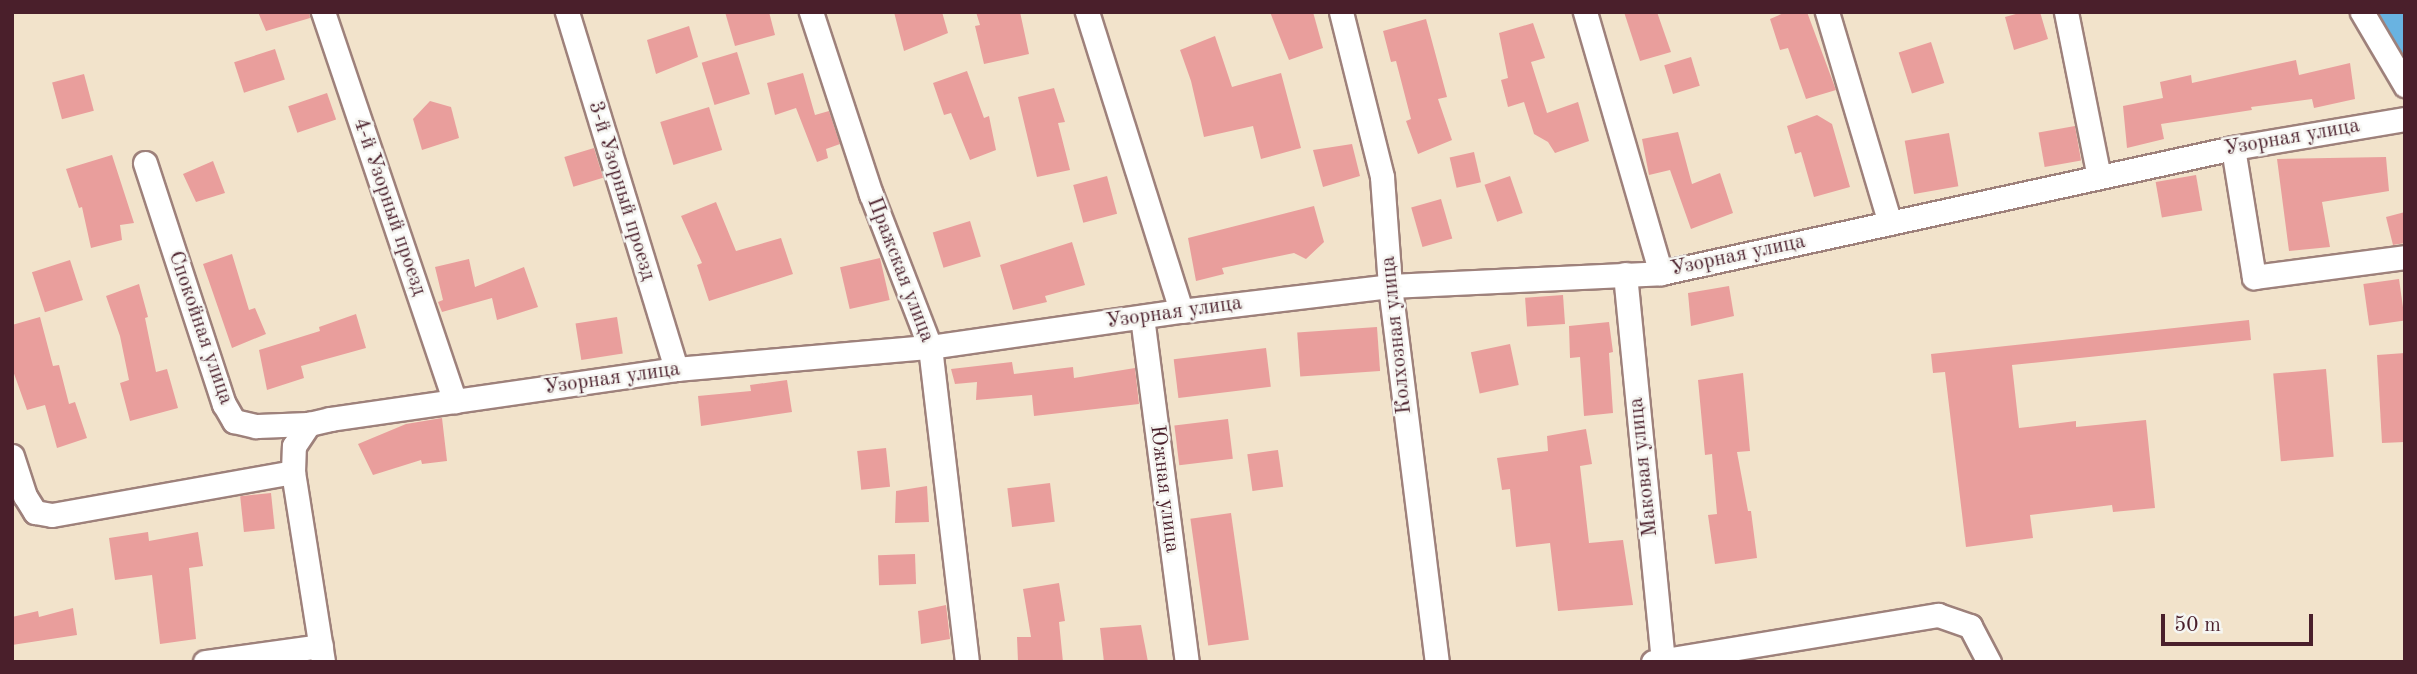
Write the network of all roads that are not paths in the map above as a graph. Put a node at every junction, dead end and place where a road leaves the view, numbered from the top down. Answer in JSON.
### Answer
{"nodes":[{"id":1,"x":323,"y":12,"type":"edge"},
{"id":2,"x":567,"y":12,"type":"edge"},
{"id":3,"x":811,"y":12,"type":"edge"},
{"id":4,"x":1087,"y":12,"type":"edge"},
{"id":5,"x":1341,"y":12,"type":"edge"},
{"id":6,"x":1585,"y":12,"type":"edge"},
{"id":7,"x":1827,"y":12,"type":"edge"},
{"id":8,"x":2066,"y":12,"type":"edge"},
{"id":9,"x":2362,"y":12,"type":"edge"},
{"id":10,"x":2405,"y":85,"type":"edge"},
{"id":11,"x":2405,"y":119,"type":"edge"},
{"id":12,"x":2233,"y":148,"type":"junction"},
{"id":13,"x":145,"y":163,"type":"dead end"},
{"id":14,"x":2099,"y":177,"type":"junction"},
{"id":15,"x":1890,"y":223,"type":"junction"},
{"id":16,"x":2405,"y":257,"type":"edge"},
{"id":17,"x":1661,"y":273,"type":"junction"},
{"id":18,"x":1625,"y":274,"type":"junction"},
{"id":19,"x":1390,"y":286,"type":"junction"},
{"id":20,"x":1181,"y":311,"type":"junction"},
{"id":21,"x":1142,"y":317,"type":"junction"},
{"id":22,"x":930,"y":347,"type":"junction"},
{"id":23,"x":676,"y":369,"type":"junction"},
{"id":24,"x":456,"y":401,"type":"junction"},
{"id":25,"x":309,"y":424,"type":"junction"},
{"id":26,"x":12,"y":456,"type":"edge"},
{"id":27,"x":293,"y":472,"type":"junction"},
{"id":28,"x":322,"y":654,"type":"edge"},
{"id":29,"x":1658,"y":661,"type":"edge"},
{"id":30,"x":205,"y":662,"type":"edge"},
{"id":31,"x":967,"y":662,"type":"edge"},
{"id":32,"x":1186,"y":662,"type":"edge"},
{"id":33,"x":1437,"y":662,"type":"edge"},
{"id":34,"x":1989,"y":662,"type":"edge"}],
"edges":[{"from":1,"to":24,"type":"street","name":"4-й Узорный проезд"},
{"from":2,"to":23,"type":"street","name":"3-й Узорный проезд"},
{"from":3,"to":22,"type":"street","name":"Пражская улица"},
{"from":4,"to":20,"type":"street"},
{"from":5,"to":19,"type":"street","name":"Колхозная улица"},
{"from":6,"to":17,"type":"street"},
{"from":7,"to":15,"type":"street"},
{"from":8,"to":14,"type":"street"},
{"from":9,"to":10,"type":"street"},
{"from":11,"to":12,"type":"street","name":"Узорная улица"},
{"from":12,"to":14,"type":"street","name":"Узорная улица"},
{"from":12,"to":16,"type":"street"},
{"from":13,"to":25,"type":"street","name":"Спокойная улица"},
{"from":14,"to":15,"type":"street","name":"Узорная улица"},
{"from":15,"to":17,"type":"street","name":"Узорная улица"},
{"from":17,"to":18,"type":"street","name":"Узорная улица"},
{"from":18,"to":19,"type":"street","name":"Узорная улица"},
{"from":18,"to":29,"type":"street","name":"Маковая улица"},
{"from":19,"to":20,"type":"street","name":"Узорная улица"},
{"from":19,"to":33,"type":"street","name":"Колхозная улица"},
{"from":20,"to":21,"type":"street","name":"Узорная улица"},
{"from":21,"to":22,"type":"street","name":"Узорная улица"},
{"from":21,"to":32,"type":"street","name":"Южная улица"},
{"from":22,"to":23,"type":"street","name":"Узорная улица"},
{"from":22,"to":31,"type":"street","name":"Пражская улица"},
{"from":23,"to":24,"type":"street","name":"Узорная улица"},
{"from":24,"to":25,"type":"street","name":"Узорная улица"},
{"from":25,"to":27,"type":"street"},
{"from":26,"to":27,"type":"street"},
{"from":27,"to":28,"type":"street"},
{"from":28,"to":30,"type":"street"},
{"from":29,"to":34,"type":"street"}]}
